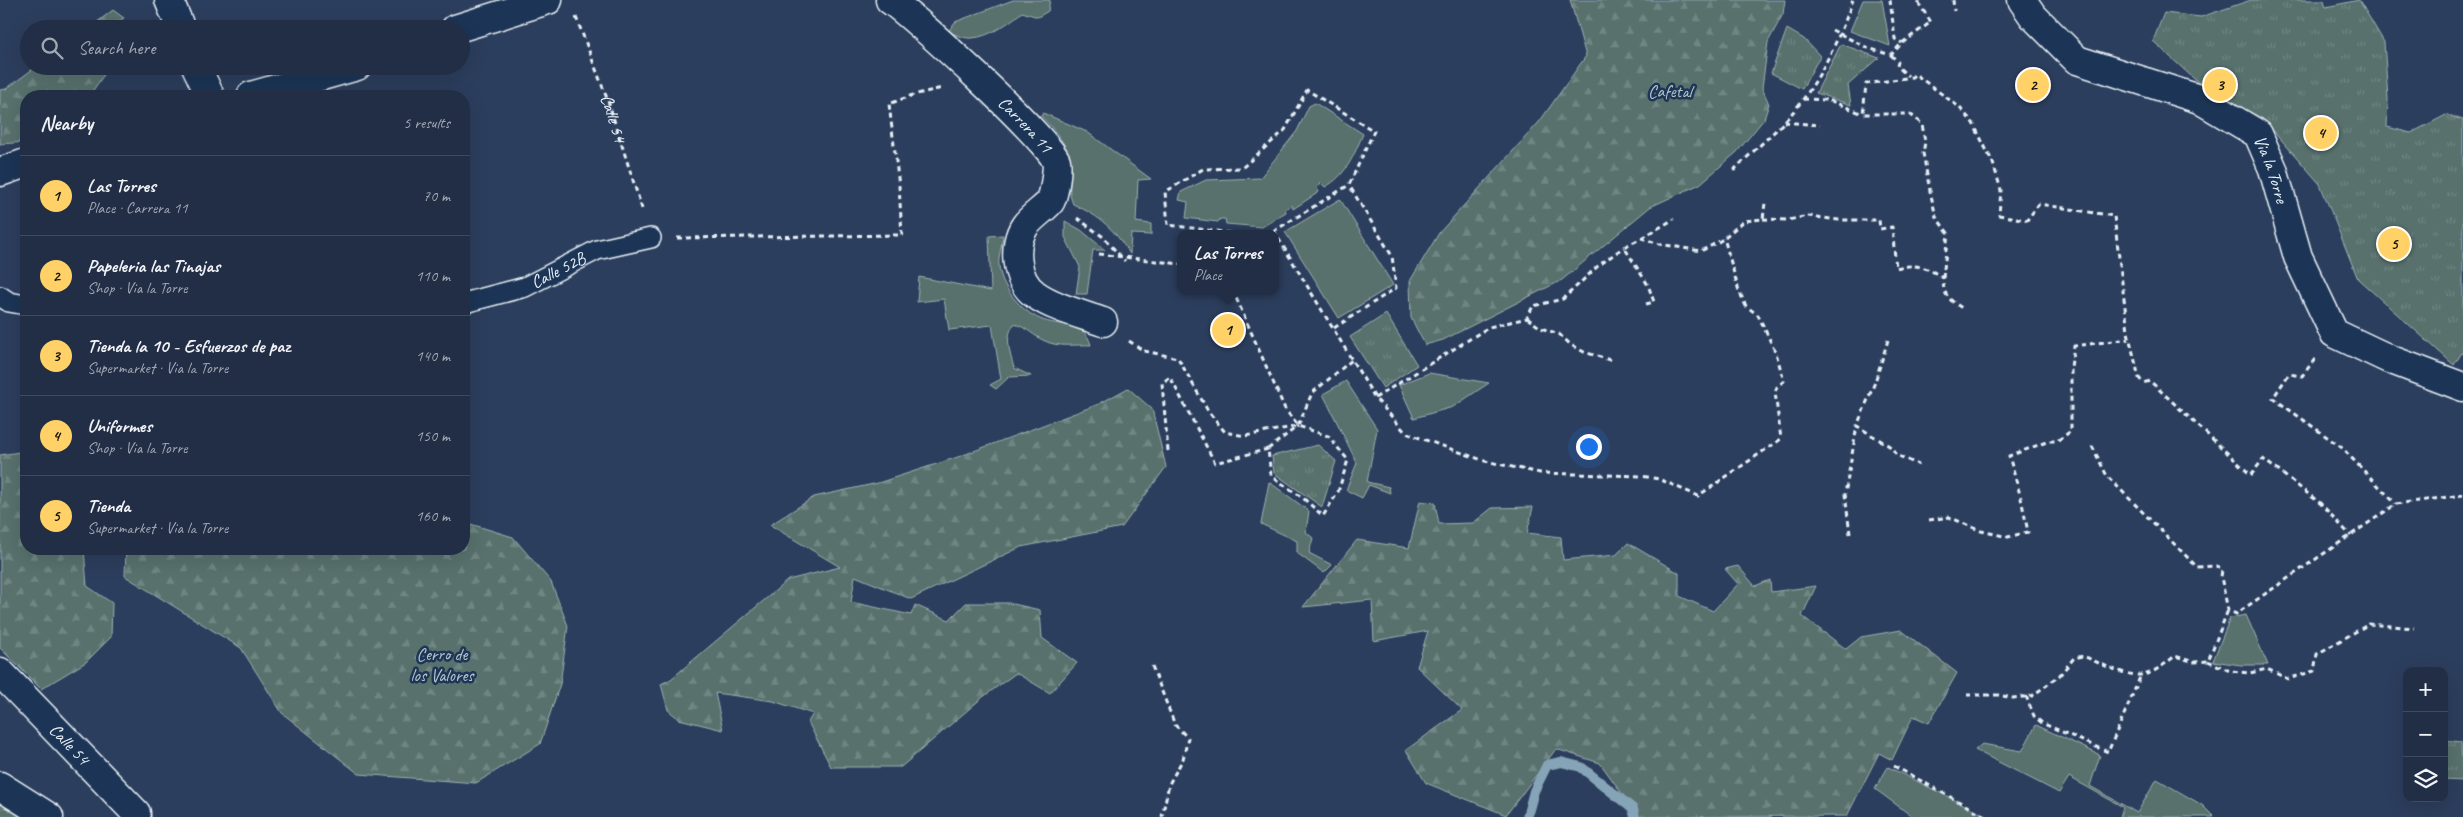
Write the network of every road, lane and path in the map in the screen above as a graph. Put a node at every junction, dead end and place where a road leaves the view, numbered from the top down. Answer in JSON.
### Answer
{"nodes":[{"id":1,"x":169,"y":0,"type":"edge"},
{"id":2,"x":890,"y":0,"type":"edge"},
{"id":3,"x":1853,"y":0,"type":"edge"},
{"id":4,"x":1890,"y":0,"type":"edge"},
{"id":5,"x":1918,"y":0,"type":"edge"},
{"id":6,"x":1953,"y":0,"type":"edge"},
{"id":7,"x":2022,"y":0,"type":"edge"},
{"id":8,"x":560,"y":5,"type":"edge"},
{"id":9,"x":1954,"y":11,"type":"dead end"},
{"id":10,"x":177,"y":20,"type":"edge"},
{"id":11,"x":470,"y":25,"type":"edge"},
{"id":12,"x":1832,"y":30,"type":"dead end"},
{"id":13,"x":1839,"y":35,"type":"junction"},
{"id":14,"x":1902,"y":43,"type":"junction"},
{"id":15,"x":1891,"y":54,"type":"junction"},
{"id":16,"x":200,"y":75,"type":"edge"},
{"id":17,"x":325,"y":75,"type":"edge"},
{"id":18,"x":1908,"y":76,"type":"junction"},
{"id":19,"x":981,"y":82,"type":"junction"},
{"id":20,"x":207,"y":90,"type":"edge"},
{"id":21,"x":272,"y":90,"type":"edge"},
{"id":22,"x":1802,"y":99,"type":"junction"},
{"id":23,"x":1862,"y":114,"type":"junction"},
{"id":24,"x":1784,"y":122,"type":"junction"},
{"id":25,"x":1820,"y":125,"type":"dead end"},
{"id":26,"x":20,"y":165,"type":"edge"},
{"id":27,"x":1736,"y":171,"type":"dead end"},
{"id":28,"x":0,"y":172,"type":"edge"},
{"id":29,"x":1349,"y":186,"type":"junction"},
{"id":30,"x":1051,"y":201,"type":"junction"},
{"id":31,"x":1765,"y":203,"type":"dead end"},
{"id":32,"x":1674,"y":219,"type":"dead end"},
{"id":33,"x":1764,"y":219,"type":"junction"},
{"id":34,"x":1208,"y":230,"type":"edge"},
{"id":35,"x":1276,"y":230,"type":"edge"},
{"id":36,"x":650,"y":238,"type":"junction"},
{"id":37,"x":1642,"y":238,"type":"junction"},
{"id":38,"x":1724,"y":238,"type":"junction"},
{"id":39,"x":1279,"y":239,"type":"edge"},
{"id":40,"x":1624,"y":247,"type":"junction"},
{"id":41,"x":1099,"y":254,"type":"dead end"},
{"id":42,"x":1125,"y":261,"type":"dead end"},
{"id":43,"x":1177,"y":264,"type":"edge"},
{"id":44,"x":1943,"y":278,"type":"junction"},
{"id":45,"x":1235,"y":295,"type":"edge"},
{"id":46,"x":0,"y":296,"type":"edge"},
{"id":47,"x":470,"y":301,"type":"edge"},
{"id":48,"x":20,"y":304,"type":"edge"},
{"id":49,"x":1646,"y":304,"type":"dead end"},
{"id":50,"x":1962,"y":308,"type":"dead end"},
{"id":51,"x":1527,"y":318,"type":"junction"},
{"id":52,"x":1103,"y":322,"type":"joint"},
{"id":53,"x":1334,"y":328,"type":"junction"},
{"id":54,"x":2129,"y":339,"type":"junction"},
{"id":55,"x":1888,"y":340,"type":"dead end"},
{"id":56,"x":1352,"y":360,"type":"junction"},
{"id":57,"x":1610,"y":360,"type":"dead end"},
{"id":58,"x":2294,"y":375,"type":"dead end"},
{"id":59,"x":2463,"y":387,"type":"edge"},
{"id":60,"x":1375,"y":398,"type":"junction"},
{"id":61,"x":1298,"y":426,"type":"junction"},
{"id":62,"x":1858,"y":426,"type":"junction"},
{"id":63,"x":2092,"y":446,"type":"dead end"},
{"id":64,"x":1268,"y":449,"type":"junction"},
{"id":65,"x":1168,"y":451,"type":"dead end"},
{"id":66,"x":1919,"y":465,"type":"dead end"},
{"id":67,"x":2463,"y":495,"type":"edge"},
{"id":68,"x":2396,"y":504,"type":"junction"},
{"id":69,"x":1930,"y":520,"type":"dead end"},
{"id":70,"x":1850,"y":534,"type":"dead end"},
{"id":71,"x":2351,"y":536,"type":"junction"},
{"id":72,"x":2228,"y":610,"type":"junction"},
{"id":73,"x":2414,"y":628,"type":"dead end"},
{"id":74,"x":2208,"y":661,"type":"junction"},
{"id":75,"x":1152,"y":666,"type":"dead end"},
{"id":76,"x":0,"y":672,"type":"edge"},
{"id":77,"x":2141,"y":675,"type":"junction"},
{"id":78,"x":1967,"y":695,"type":"dead end"},
{"id":79,"x":2026,"y":696,"type":"junction"},
{"id":80,"x":1894,"y":766,"type":"dead end"},
{"id":81,"x":0,"y":786,"type":"edge"},
{"id":82,"x":49,"y":817,"type":"edge"},
{"id":83,"x":136,"y":817,"type":"edge"},
{"id":84,"x":1162,"y":817,"type":"edge"},
{"id":85,"x":1987,"y":817,"type":"edge"}],
"edges":[{"from":1,"to":10,"type":"street"},
{"from":2,"to":19,"type":"street","name":"Carrera 11"},
{"from":3,"to":13,"type":"path"},
{"from":4,"to":14,"type":"path"},
{"from":5,"to":14,"type":"path"},
{"from":6,"to":9,"type":"path"},
{"from":7,"to":59,"type":"street","name":"Via la Torre"},
{"from":8,"to":11,"type":"street"},
{"from":8,"to":36,"type":"path","name":"Calle 54"},
{"from":12,"to":13,"type":"path"},
{"from":13,"to":15,"type":"path"},
{"from":13,"to":22,"type":"path"},
{"from":14,"to":15,"type":"path"},
{"from":15,"to":18,"type":"path"},
{"from":16,"to":20,"type":"street"},
{"from":17,"to":21,"type":"street"},
{"from":18,"to":23,"type":"path"},
{"from":18,"to":54,"type":"path"},
{"from":19,"to":30,"type":"street","name":"Carrera 11"},
{"from":19,"to":36,"type":"path"},
{"from":22,"to":23,"type":"path"},
{"from":22,"to":24,"type":"path"},
{"from":23,"to":44,"type":"path"},
{"from":24,"to":25,"type":"path"},
{"from":24,"to":27,"type":"path"},
{"from":26,"to":28,"type":"street"},
{"from":29,"to":34,"type":"path"},
{"from":29,"to":35,"type":"path"},
{"from":29,"to":53,"type":"path"},
{"from":30,"to":42,"type":"path"},
{"from":30,"to":52,"type":"street"},
{"from":31,"to":33,"type":"path"},
{"from":32,"to":37,"type":"path"},
{"from":33,"to":38,"type":"path"},
{"from":33,"to":44,"type":"path"},
{"from":36,"to":47,"type":"lane","name":"Calle 52B"},
{"from":37,"to":38,"type":"path"},
{"from":37,"to":40,"type":"path"},
{"from":38,"to":60,"type":"path"},
{"from":39,"to":53,"type":"path"},
{"from":40,"to":49,"type":"path"},
{"from":40,"to":51,"type":"path"},
{"from":41,"to":43,"type":"path"},
{"from":44,"to":50,"type":"path"},
{"from":45,"to":61,"type":"path"},
{"from":46,"to":48,"type":"lane"},
{"from":51,"to":57,"type":"path"},
{"from":51,"to":60,"type":"path"},
{"from":52,"to":61,"type":"path"},
{"from":53,"to":56,"type":"path"},
{"from":54,"to":69,"type":"path"},
{"from":54,"to":71,"type":"path"},
{"from":55,"to":62,"type":"path"},
{"from":56,"to":60,"type":"path"},
{"from":56,"to":61,"type":"path"},
{"from":58,"to":68,"type":"path"},
{"from":61,"to":64,"type":"path"},
{"from":61,"to":64,"type":"path"},
{"from":62,"to":66,"type":"path"},
{"from":62,"to":70,"type":"path"},
{"from":63,"to":72,"type":"path"},
{"from":64,"to":65,"type":"path"},
{"from":67,"to":68,"type":"path"},
{"from":68,"to":71,"type":"path"},
{"from":71,"to":72,"type":"path"},
{"from":72,"to":74,"type":"path"},
{"from":73,"to":74,"type":"path"},
{"from":74,"to":77,"type":"path"},
{"from":75,"to":84,"type":"path"},
{"from":76,"to":83,"type":"street","name":"Calle 54"},
{"from":77,"to":79,"type":"path"},
{"from":77,"to":79,"type":"path"},
{"from":78,"to":79,"type":"path"},
{"from":80,"to":85,"type":"path"},
{"from":81,"to":82,"type":"street"}]}
